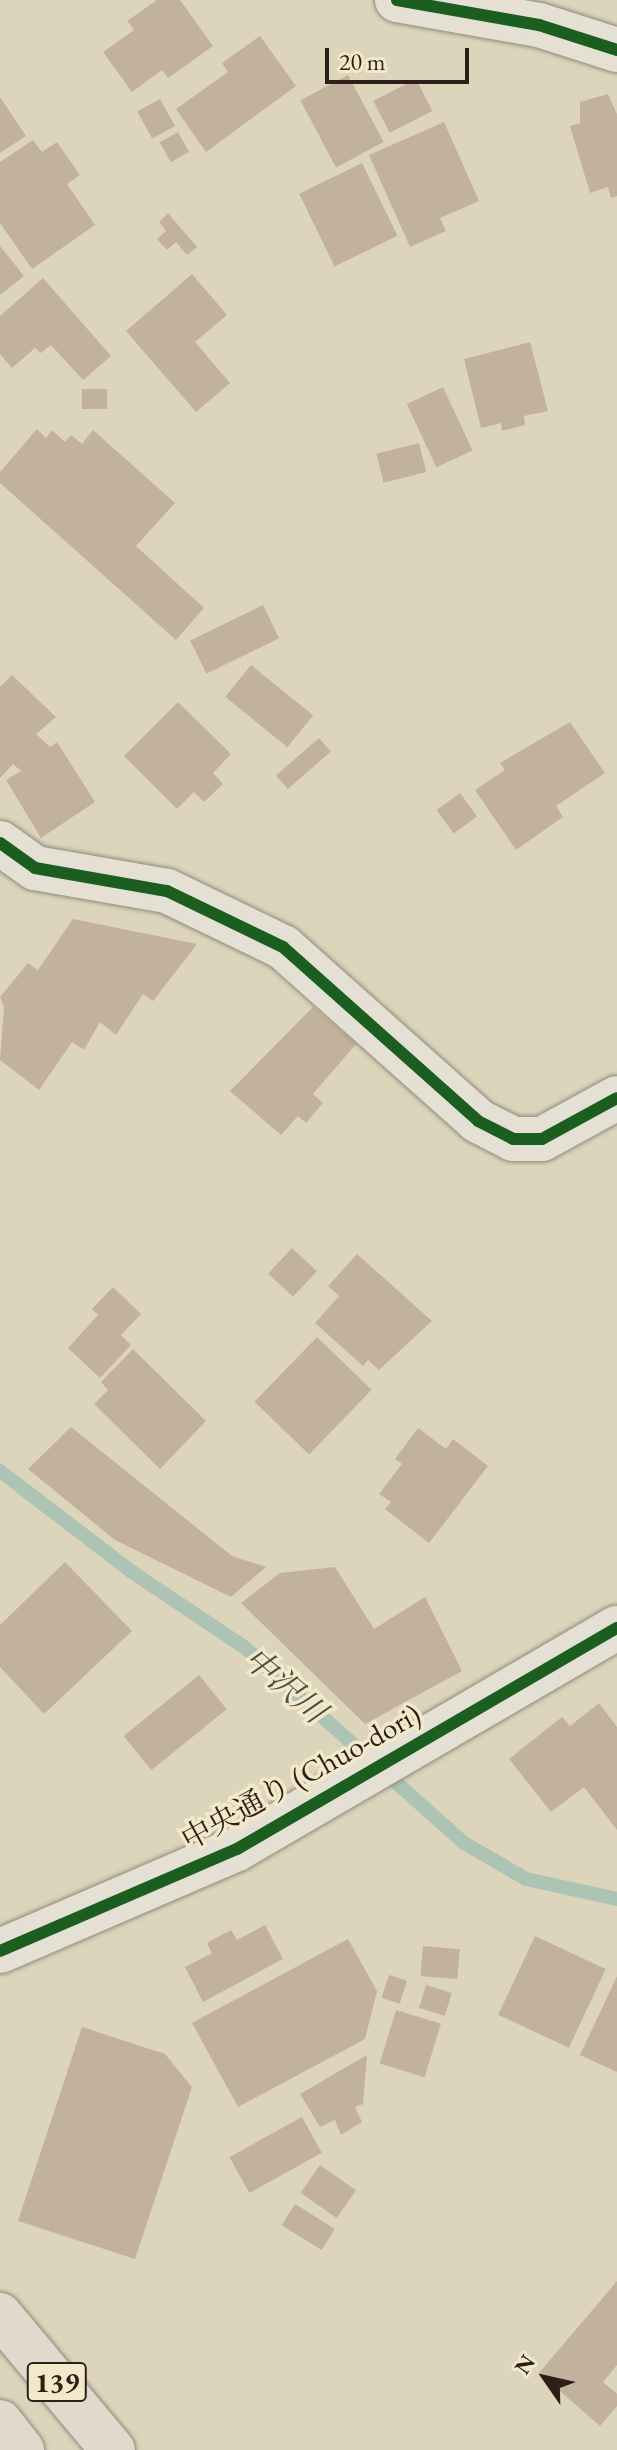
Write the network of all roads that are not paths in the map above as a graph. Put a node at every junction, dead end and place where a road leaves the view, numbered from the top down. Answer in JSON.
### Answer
{"nodes":[{"id":1,"x":397,"y":0,"type":"edge"},
{"id":2,"x":617,"y":50,"type":"edge"},
{"id":3,"x":0,"y":843,"type":"edge"},
{"id":4,"x":617,"y":1098,"type":"edge"},
{"id":5,"x":617,"y":1628,"type":"edge"},
{"id":6,"x":4,"y":1942,"type":"edge"},
{"id":7,"x":0,"y":2315,"type":"edge"},
{"id":8,"x":0,"y":2422,"type":"edge"},
{"id":9,"x":22,"y":2450,"type":"edge"},
{"id":10,"x":113,"y":2450,"type":"edge"}],
"edges":[{"from":1,"to":2,"type":"street"},
{"from":3,"to":4,"type":"street"},
{"from":5,"to":6,"type":"street","name":"中央通り (Chuo-dori)"},
{"from":7,"to":10,"type":"highway","number":"139"},
{"from":8,"to":9,"type":"highway","number":"139"}]}
